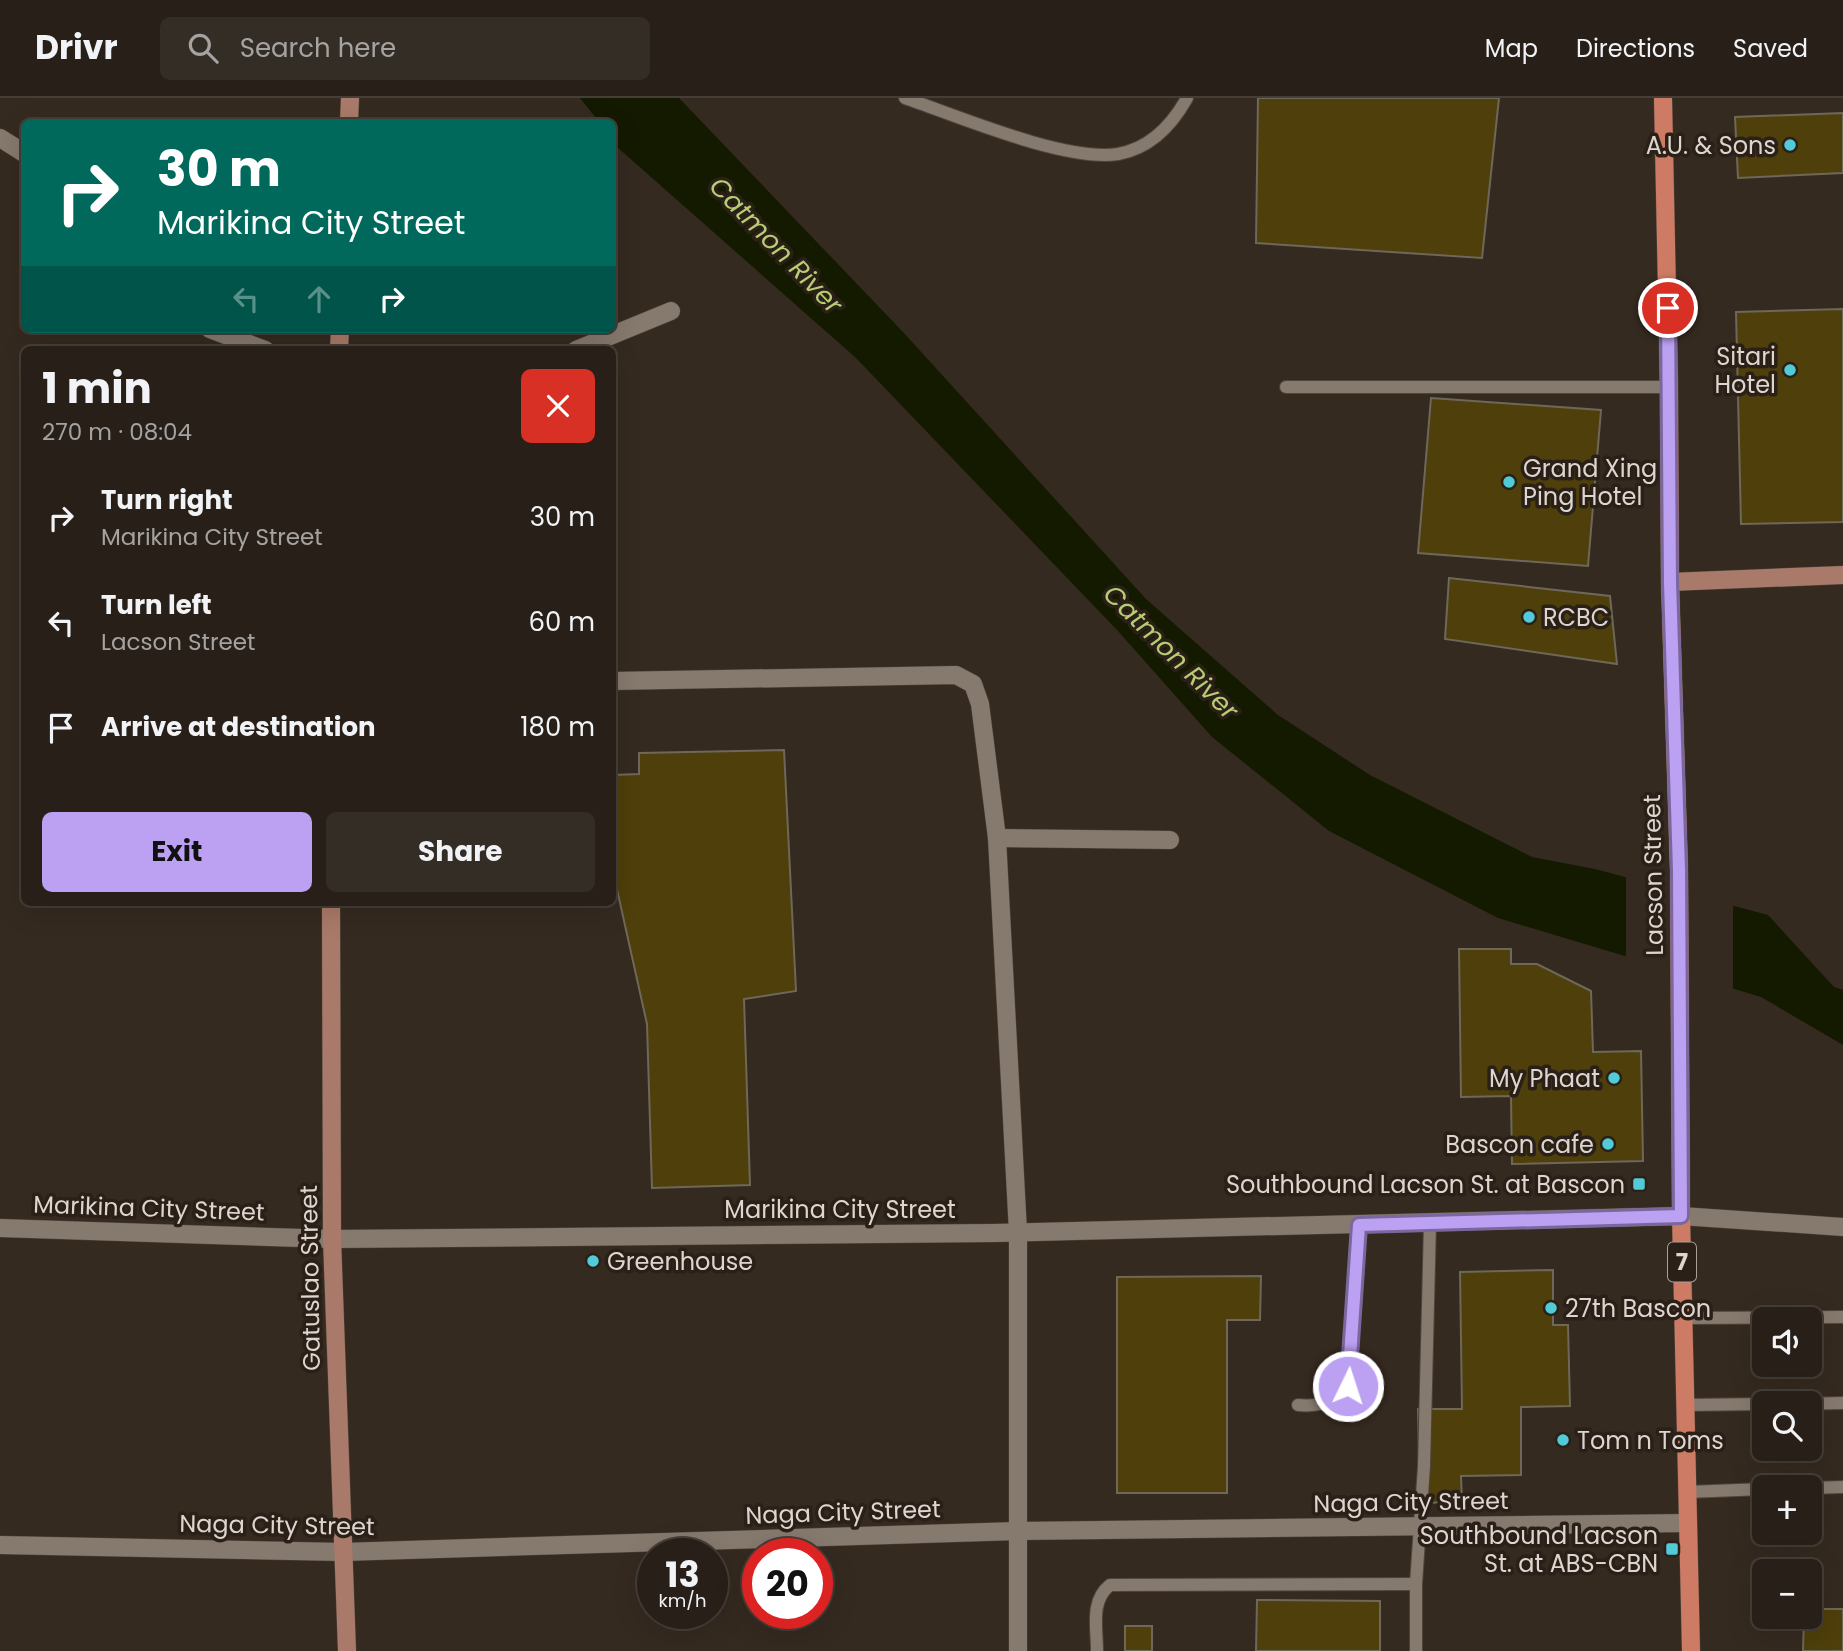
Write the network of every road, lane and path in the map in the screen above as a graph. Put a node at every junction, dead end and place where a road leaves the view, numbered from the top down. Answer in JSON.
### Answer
{"nodes":[{"id":1,"x":350,"y":98,"type":"edge"},
{"id":2,"x":905,"y":98,"type":"edge"},
{"id":3,"x":1187,"y":98,"type":"edge"},
{"id":4,"x":1662,"y":98,"type":"edge"},
{"id":5,"x":349,"y":119,"type":"edge"},
{"id":6,"x":0,"y":138,"type":"edge"},
{"id":7,"x":21,"y":151,"type":"edge"},
{"id":8,"x":671,"y":311,"type":"dead end"},
{"id":9,"x":220,"y":333,"type":"edge"},
{"id":10,"x":255,"y":346,"type":"edge"},
{"id":11,"x":586,"y":346,"type":"edge"},
{"id":12,"x":1286,"y":387,"type":"dead end"},
{"id":13,"x":1670,"y":387,"type":"junction"},
{"id":14,"x":1843,"y":575,"type":"edge"},
{"id":15,"x":1670,"y":582,"type":"junction"},
{"id":16,"x":616,"y":681,"type":"edge"},
{"id":17,"x":997,"y":838,"type":"junction"},
{"id":18,"x":1170,"y":840,"type":"dead end"},
{"id":19,"x":331,"y":906,"type":"edge"},
{"id":20,"x":1681,"y":1216,"type":"junction"},
{"id":21,"x":1430,"y":1223,"type":"junction"},
{"id":22,"x":1359,"y":1225,"type":"junction"},
{"id":23,"x":1843,"y":1227,"type":"edge"},
{"id":24,"x":0,"y":1228,"type":"edge"},
{"id":25,"x":1018,"y":1232,"type":"junction"},
{"id":26,"x":332,"y":1239,"type":"junction"},
{"id":27,"x":1843,"y":1317,"type":"edge"},
{"id":28,"x":1683,"y":1318,"type":"junction"},
{"id":29,"x":1822,"y":1403,"type":"edge"},
{"id":30,"x":1843,"y":1403,"type":"edge"},
{"id":31,"x":1752,"y":1404,"type":"edge"},
{"id":32,"x":1298,"y":1405,"type":"dead end"},
{"id":33,"x":1685,"y":1405,"type":"junction"},
{"id":34,"x":1843,"y":1487,"type":"edge"},
{"id":35,"x":1822,"y":1488,"type":"edge"},
{"id":36,"x":1752,"y":1489,"type":"edge"},
{"id":37,"x":1688,"y":1492,"type":"junction"},
{"id":38,"x":1688,"y":1523,"type":"junction"},
{"id":39,"x":1420,"y":1527,"type":"junction"},
{"id":40,"x":1018,"y":1531,"type":"junction"},
{"id":41,"x":0,"y":1545,"type":"edge"},
{"id":42,"x":343,"y":1552,"type":"junction"},
{"id":43,"x":1416,"y":1584,"type":"junction"},
{"id":44,"x":347,"y":1651,"type":"edge"},
{"id":45,"x":1018,"y":1651,"type":"edge"},
{"id":46,"x":1097,"y":1651,"type":"edge"},
{"id":47,"x":1416,"y":1651,"type":"edge"},
{"id":48,"x":1691,"y":1651,"type":"edge"}],
"edges":[{"from":1,"to":5,"type":"street"},
{"from":2,"to":3,"type":"lane"},
{"from":4,"to":13,"type":"main road","name":"Lacson Street","number":"7"},
{"from":6,"to":7,"type":"street"},
{"from":8,"to":11,"type":"street"},
{"from":9,"to":10,"type":"street"},
{"from":12,"to":13,"type":"lane"},
{"from":13,"to":15,"type":"main road","name":"Lacson Street","number":"7"},
{"from":14,"to":15,"type":"street"},
{"from":15,"to":20,"type":"main road","name":"Lacson Street","number":"7"},
{"from":16,"to":17,"type":"street"},
{"from":17,"to":18,"type":"street"},
{"from":17,"to":25,"type":"street"},
{"from":19,"to":26,"type":"street","name":"Gatuslao Street"},
{"from":20,"to":21,"type":"street","name":"Marikina City Street"},
{"from":20,"to":23,"type":"street","name":"Marikina City Street"},
{"from":20,"to":28,"type":"main road","name":"Lacson Street","number":"7"},
{"from":21,"to":22,"type":"street","name":"Marikina City Street"},
{"from":21,"to":39,"type":"lane"},
{"from":22,"to":25,"type":"street","name":"Marikina City Street"},
{"from":22,"to":32,"type":"lane"},
{"from":24,"to":26,"type":"street","name":"Marikina City Street"},
{"from":25,"to":26,"type":"street","name":"Marikina City Street"},
{"from":25,"to":40,"type":"street"},
{"from":26,"to":42,"type":"street","name":"Gatuslao Street"},
{"from":27,"to":28,"type":"lane"},
{"from":28,"to":33,"type":"main road","name":"Lacson Street","number":"7"},
{"from":29,"to":30,"type":"lane"},
{"from":31,"to":33,"type":"lane"},
{"from":33,"to":37,"type":"main road","name":"Lacson Street","number":"7"},
{"from":34,"to":35,"type":"lane"},
{"from":36,"to":37,"type":"lane"},
{"from":37,"to":38,"type":"main road","name":"Lacson Street","number":"7"},
{"from":38,"to":39,"type":"street","name":"Naga City Street"},
{"from":38,"to":48,"type":"main road","name":"Lacson Street","number":"7"},
{"from":39,"to":40,"type":"street","name":"Naga City Street"},
{"from":39,"to":43,"type":"lane"},
{"from":40,"to":42,"type":"street","name":"Naga City Street"},
{"from":40,"to":45,"type":"street"},
{"from":41,"to":42,"type":"street","name":"Naga City Street"},
{"from":42,"to":44,"type":"street","name":"Gatuslao Street"},
{"from":43,"to":46,"type":"lane"},
{"from":43,"to":47,"type":"lane"}]}
